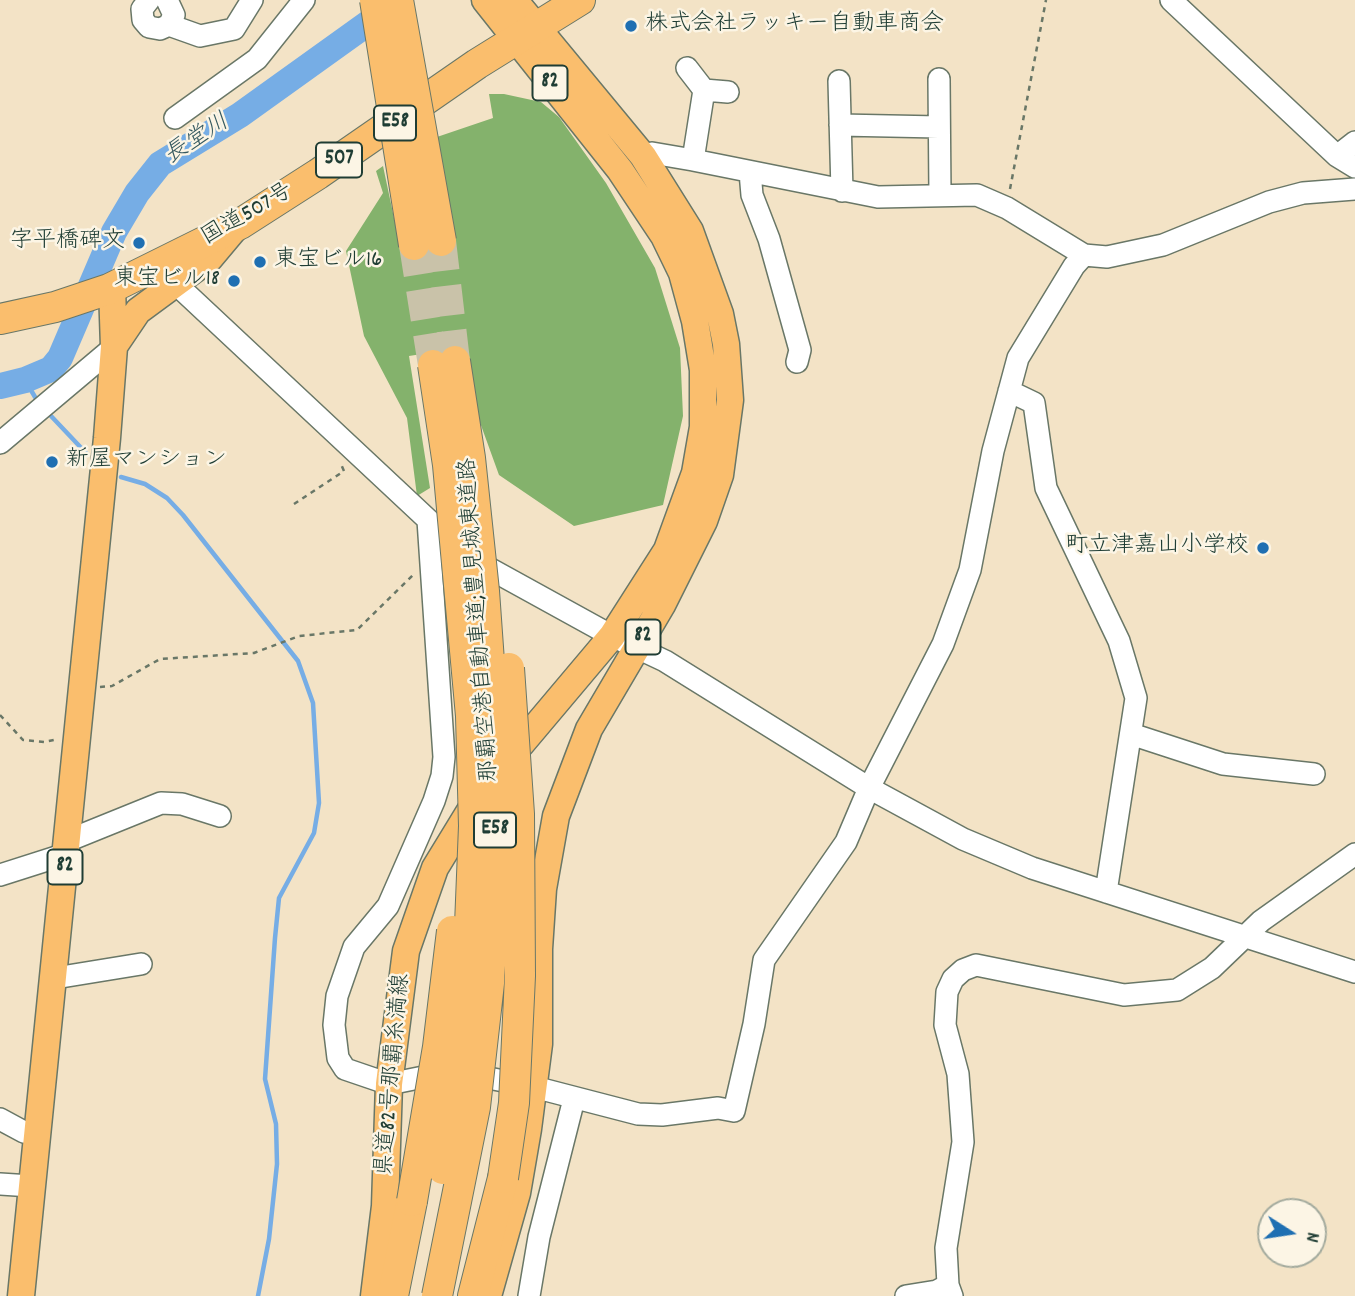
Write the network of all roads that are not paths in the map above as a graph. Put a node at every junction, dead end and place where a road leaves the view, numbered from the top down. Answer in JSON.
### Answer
{"nodes":[{"id":1,"x":167,"y":0,"type":"edge"},
{"id":2,"x":252,"y":0,"type":"edge"},
{"id":3,"x":304,"y":0,"type":"edge"},
{"id":4,"x":375,"y":0,"type":"edge"},
{"id":5,"x":398,"y":0,"type":"edge"},
{"id":6,"x":485,"y":0,"type":"edge"},
{"id":7,"x":514,"y":0,"type":"edge"},
{"id":8,"x":580,"y":0,"type":"edge"},
{"id":9,"x":1171,"y":0,"type":"edge"},
{"id":10,"x":140,"y":5,"type":"edge"},
{"id":11,"x":239,"y":24,"type":"junction"},
{"id":12,"x":169,"y":25,"type":"junction"},
{"id":13,"x":526,"y":33,"type":"junction"},
{"id":14,"x":273,"y":38,"type":"junction"},
{"id":15,"x":687,"y":68,"type":"dead end"},
{"id":16,"x":939,"y":79,"type":"dead end"},
{"id":17,"x":839,"y":81,"type":"dead end"},
{"id":18,"x":704,"y":90,"type":"junction"},
{"id":19,"x":728,"y":92,"type":"dead end"},
{"id":20,"x":175,"y":118,"type":"dead end"},
{"id":21,"x":840,"y":125,"type":"junction"},
{"id":22,"x":939,"y":127,"type":"junction"},
{"id":23,"x":1355,"y":142,"type":"edge"},
{"id":24,"x":643,"y":156,"type":"junction"},
{"id":25,"x":693,"y":160,"type":"junction"},
{"id":26,"x":1346,"y":161,"type":"edge"},
{"id":27,"x":750,"y":172,"type":"junction"},
{"id":28,"x":1355,"y":189,"type":"edge"},
{"id":29,"x":842,"y":191,"type":"junction"},
{"id":30,"x":940,"y":195,"type":"junction"},
{"id":31,"x":240,"y":223,"type":"junction"},
{"id":32,"x":1084,"y":255,"type":"junction"},
{"id":33,"x":176,"y":284,"type":"junction"},
{"id":34,"x":110,"y":288,"type":"junction"},
{"id":35,"x":0,"y":318,"type":"edge"},
{"id":36,"x":114,"y":346,"type":"junction"},
{"id":37,"x":797,"y":362,"type":"dead end"},
{"id":38,"x":444,"y":363,"type":"tunnel mouth"},
{"id":39,"x":1009,"y":391,"type":"junction"},
{"id":40,"x":0,"y":443,"type":"edge"},
{"id":41,"x":459,"y":461,"type":"junction"},
{"id":42,"x":428,"y":520,"type":"junction"},
{"id":43,"x":612,"y":636,"type":"junction"},
{"id":44,"x":636,"y":647,"type":"junction"},
{"id":45,"x":1131,"y":734,"type":"junction"},
{"id":46,"x":1314,"y":774,"type":"dead end"},
{"id":47,"x":869,"y":788,"type":"junction"},
{"id":48,"x":220,"y":816,"type":"dead end"},
{"id":49,"x":66,"y":848,"type":"junction"},
{"id":50,"x":1355,"y":854,"type":"edge"},
{"id":51,"x":0,"y":874,"type":"edge"},
{"id":52,"x":1106,"y":892,"type":"junction"},
{"id":53,"x":1247,"y":937,"type":"junction"},
{"id":54,"x":141,"y":964,"type":"dead end"},
{"id":55,"x":1355,"y":972,"type":"edge"},
{"id":56,"x":55,"y":978,"type":"junction"},
{"id":57,"x":389,"y":1084,"type":"junction"},
{"id":58,"x":534,"y":1087,"type":"junction"},
{"id":59,"x":574,"y":1099,"type":"junction"},
{"id":60,"x":0,"y":1119,"type":"edge"},
{"id":61,"x":38,"y":1134,"type":"junction"},
{"id":62,"x":0,"y":1185,"type":"edge"},
{"id":63,"x":31,"y":1186,"type":"junction"},
{"id":64,"x":950,"y":1291,"type":"edge"},
{"id":65,"x":20,"y":1296,"type":"edge"},
{"id":66,"x":374,"y":1296,"type":"edge"},
{"id":67,"x":393,"y":1296,"type":"edge"},
{"id":68,"x":416,"y":1296,"type":"edge"},
{"id":69,"x":437,"y":1296,"type":"edge"},
{"id":70,"x":473,"y":1296,"type":"edge"},
{"id":71,"x":488,"y":1296,"type":"edge"},
{"id":72,"x":529,"y":1296,"type":"edge"},
{"id":73,"x":906,"y":1296,"type":"edge"}],
"edges":[{"from":1,"to":12,"type":"street"},
{"from":2,"to":11,"type":"street"},
{"from":3,"to":14,"type":"street"},
{"from":4,"to":5,"type":"highway","number":"E58","bridge":true},
{"from":6,"to":13,"type":"main road","name":"県道82号那覇糸満線","number":"82"},
{"from":7,"to":13,"type":"main road","name":"県道82号那覇糸満線","number":"82"},
{"from":8,"to":13,"type":"highway","name":"国道507号","number":"507"},
{"from":9,"to":26,"type":"street"},
{"from":10,"to":12,"type":"street"},
{"from":11,"to":12,"type":"street"},
{"from":11,"to":14,"type":"street"},
{"from":13,"to":24,"type":"main road","name":"県道82号那覇糸満線","number":"82"},
{"from":13,"to":31,"type":"highway","name":"国道507号","number":"507"},
{"from":13,"to":43,"type":"main road","name":"県道82号那覇糸満線","number":"82"},
{"from":14,"to":20,"type":"street"},
{"from":15,"to":18,"type":"street"},
{"from":16,"to":22,"type":"street"},
{"from":17,"to":21,"type":"street"},
{"from":18,"to":19,"type":"street"},
{"from":18,"to":25,"type":"street"},
{"from":21,"to":22,"type":"street"},
{"from":21,"to":29,"type":"street"},
{"from":22,"to":30,"type":"street"},
{"from":23,"to":26,"type":"street"},
{"from":24,"to":25,"type":"street"},
{"from":24,"to":44,"type":"main road","name":"県道82号那覇糸満線","number":"82"},
{"from":25,"to":27,"type":"street"},
{"from":27,"to":29,"type":"street"},
{"from":27,"to":37,"type":"street"},
{"from":28,"to":32,"type":"street"},
{"from":29,"to":30,"type":"street"},
{"from":30,"to":32,"type":"street"},
{"from":31,"to":33,"type":"main road"},
{"from":31,"to":34,"type":"highway","name":"国道507号","number":"507"},
{"from":32,"to":39,"type":"street"},
{"from":33,"to":36,"type":"main road"},
{"from":33,"to":42,"type":"street"},
{"from":34,"to":35,"type":"highway","name":"国道507号","number":"507"},
{"from":34,"to":36,"type":"main road","number":"82"},
{"from":36,"to":40,"type":"street"},
{"from":36,"to":49,"type":"main road","number":"82"},
{"from":38,"to":41,"type":"highway","name":"那覇空港自動車道;豊見城東道路","number":"E58","bridge":true},
{"from":39,"to":45,"type":"street"},
{"from":39,"to":47,"type":"street"},
{"from":41,"to":67,"type":"highway","bridge":true},
{"from":41,"to":68,"type":"highway","name":"那覇空港自動車道;豊見城東道路","number":"E58","bridge":true},
{"from":41,"to":69,"type":"highway","name":"那覇空港自動車道;豊見城東道路","number":"E58","bridge":true},
{"from":41,"to":70,"type":"highway","bridge":true},
{"from":42,"to":43,"type":"street"},
{"from":42,"to":57,"type":"street"},
{"from":43,"to":44,"type":"street"},
{"from":43,"to":57,"type":"main road","name":"県道82号那覇糸満線","number":"82"},
{"from":44,"to":47,"type":"street"},
{"from":44,"to":58,"type":"main road","name":"県道82号那覇糸満線","number":"82"},
{"from":45,"to":46,"type":"street"},
{"from":45,"to":52,"type":"street"},
{"from":47,"to":52,"type":"street"},
{"from":47,"to":59,"type":"street"},
{"from":48,"to":49,"type":"street"},
{"from":49,"to":51,"type":"street"},
{"from":49,"to":56,"type":"main road","number":"82"},
{"from":50,"to":53,"type":"street"},
{"from":52,"to":53,"type":"street"},
{"from":53,"to":55,"type":"street"},
{"from":53,"to":64,"type":"street"},
{"from":54,"to":56,"type":"street"},
{"from":56,"to":61,"type":"main road","number":"82"},
{"from":57,"to":58,"type":"street"},
{"from":57,"to":66,"type":"main road","name":"県道82号那覇糸満線","number":"82"},
{"from":58,"to":59,"type":"street"},
{"from":58,"to":71,"type":"main road","name":"県道82号那覇糸満線","number":"82"},
{"from":59,"to":72,"type":"street"},
{"from":60,"to":61,"type":"street"},
{"from":61,"to":63,"type":"main road","number":"82"},
{"from":62,"to":63,"type":"street"},
{"from":63,"to":65,"type":"main road","number":"82"},
{"from":64,"to":73,"type":"street"}]}
